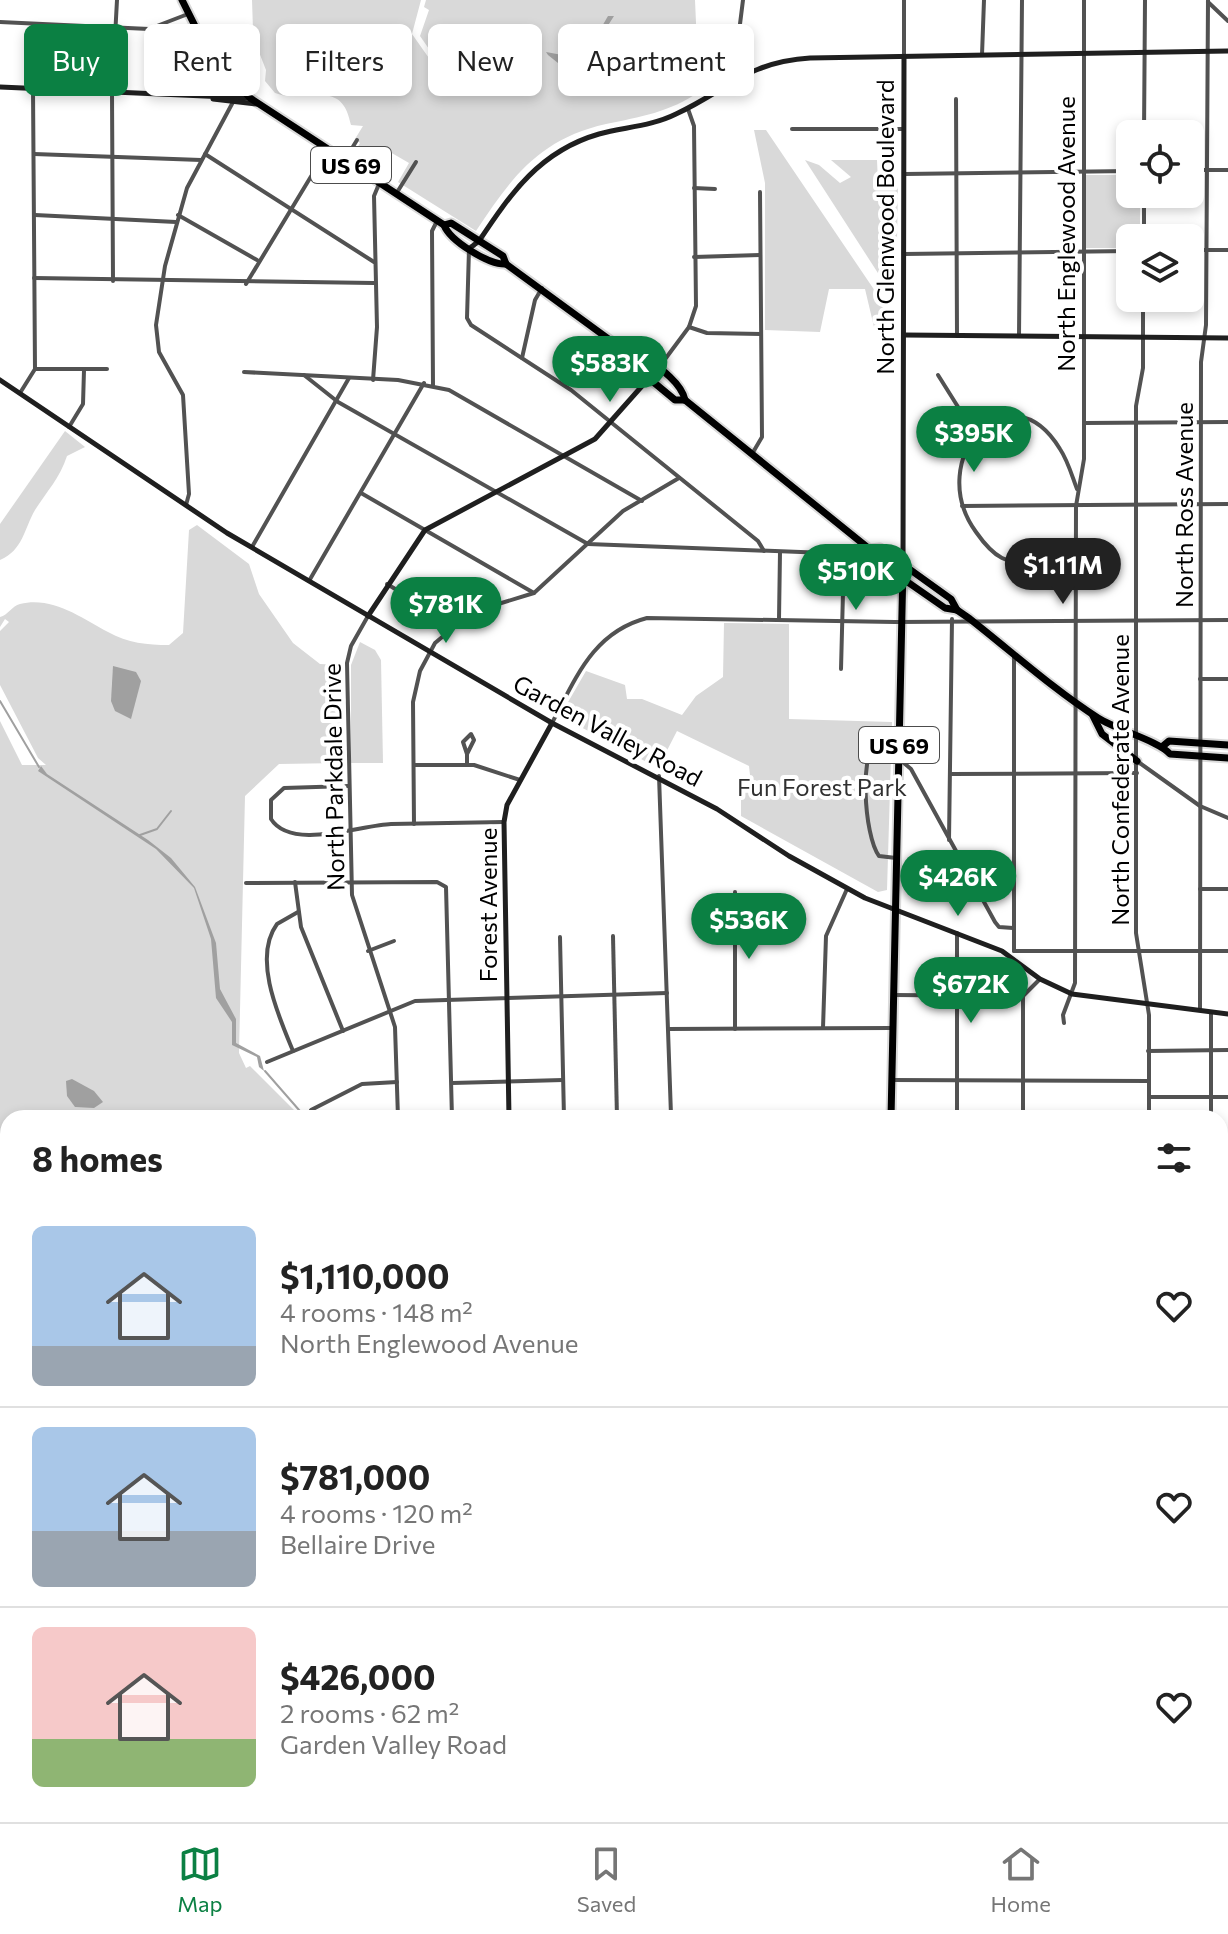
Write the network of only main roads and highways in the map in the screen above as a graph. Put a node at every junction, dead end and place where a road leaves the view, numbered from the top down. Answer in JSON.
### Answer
{"nodes":[{"id":1,"x":182,"y":0,"type":"edge"},
{"id":2,"x":441,"y":222,"type":"junction"},
{"id":3,"x":506,"y":264,"type":"junction"},
{"id":4,"x":625,"y":351,"type":"junction"},
{"id":5,"x":685,"y":400,"type":"junction"},
{"id":6,"x":869,"y":548,"type":"junction"},
{"id":7,"x":903,"y":565,"type":"junction"},
{"id":8,"x":903,"y":580,"type":"junction"},
{"id":9,"x":957,"y":610,"type":"junction"},
{"id":10,"x":1092,"y":714,"type":"junction"},
{"id":11,"x":1228,"y":745,"type":"edge"},
{"id":12,"x":1163,"y":746,"type":"junction"},
{"id":13,"x":1228,"y":758,"type":"edge"},
{"id":14,"x":1137,"y":761,"type":"road end"},
{"id":15,"x":891,"y":1110,"type":"edge"}],
"edges":[{"from":1,"to":2,"type":"main road","number":"US 69"},
{"from":2,"to":3,"type":"main road","number":"US 69"},
{"from":2,"to":3,"type":"main road","number":"US 69"},
{"from":3,"to":4,"type":"main road","number":"US 69"},
{"from":4,"to":5,"type":"main road","number":"US 69"},
{"from":4,"to":5,"type":"main road","number":"US 69"},
{"from":5,"to":6,"type":"main road","number":"US 69"},
{"from":6,"to":7,"type":"main road","number":"US 69"},
{"from":6,"to":8,"type":"main road","number":"US 69"},
{"from":7,"to":8,"type":"main road","name":"North Glenwood Boulevard","number":"US 69"},
{"from":7,"to":9,"type":"main road"},
{"from":8,"to":9,"type":"main road"},
{"from":8,"to":15,"type":"main road","name":"North Glenwood Boulevard","number":"US 69"},
{"from":9,"to":10,"type":"main road"},
{"from":10,"to":12,"type":"main road"},
{"from":10,"to":14,"type":"main road"},
{"from":11,"to":12,"type":"main road"},
{"from":12,"to":13,"type":"main road"}]}
